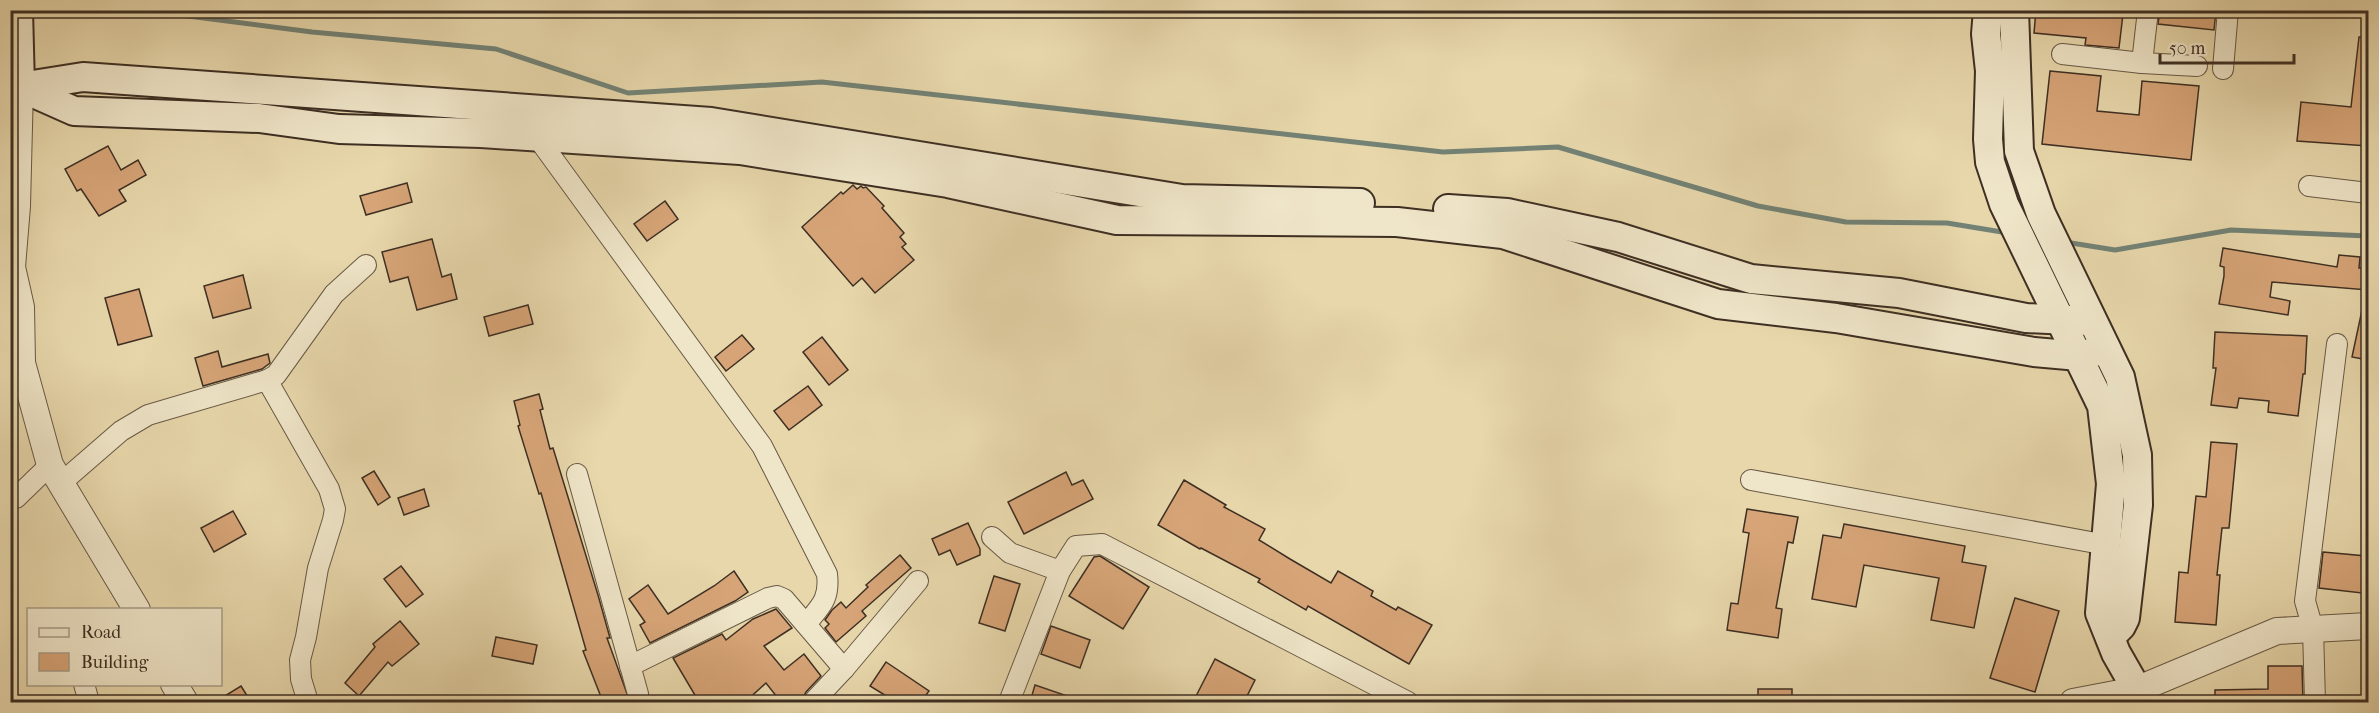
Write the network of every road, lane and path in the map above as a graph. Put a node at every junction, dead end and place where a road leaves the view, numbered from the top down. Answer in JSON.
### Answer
{"nodes":[{"id":1,"x":18,"y":10,"type":"edge"},
{"id":2,"x":1988,"y":10,"type":"edge"},
{"id":3,"x":2014,"y":10,"type":"edge"},
{"id":4,"x":2148,"y":10,"type":"edge"},
{"id":5,"x":2228,"y":10,"type":"edge"},
{"id":6,"x":2062,"y":54,"type":"dead end"},
{"id":7,"x":2142,"y":63,"type":"junction"},
{"id":8,"x":2197,"y":66,"type":"dead end"},
{"id":9,"x":2223,"y":69,"type":"dead end"},
{"id":10,"x":20,"y":87,"type":"junction"},
{"id":11,"x":537,"y":137,"type":"junction"},
{"id":12,"x":2309,"y":186,"type":"dead end"},
{"id":13,"x":2368,"y":193,"type":"edge"},
{"id":14,"x":366,"y":265,"type":"dead end"},
{"id":15,"x":2055,"y":308,"type":"junction"},
{"id":16,"x":2086,"y":309,"type":"junction"},
{"id":17,"x":2337,"y":344,"type":"dead end"},
{"id":18,"x":2092,"y":352,"type":"junction"},
{"id":19,"x":267,"y":380,"type":"junction"},
{"id":20,"x":56,"y":474,"type":"junction"},
{"id":21,"x":577,"y":474,"type":"dead end"},
{"id":22,"x":1751,"y":480,"type":"dead end"},
{"id":23,"x":10,"y":498,"type":"edge"},
{"id":24,"x":992,"y":537,"type":"dead end"},
{"id":25,"x":2107,"y":545,"type":"junction"},
{"id":26,"x":1060,"y":572,"type":"junction"},
{"id":27,"x":918,"y":580,"type":"dead end"},
{"id":28,"x":136,"y":608,"type":"edge"},
{"id":29,"x":806,"y":624,"type":"junction"},
{"id":30,"x":2368,"y":626,"type":"edge"},
{"id":31,"x":2313,"y":629,"type":"junction"},
{"id":32,"x":2110,"y":637,"type":"junction"},
{"id":33,"x":630,"y":666,"type":"junction"},
{"id":34,"x":844,"y":669,"type":"junction"},
{"id":35,"x":85,"y":686,"type":"edge"},
{"id":36,"x":175,"y":686,"type":"edge"},
{"id":37,"x":638,"y":694,"type":"dead end"},
{"id":38,"x":2140,"y":696,"type":"edge"},
{"id":39,"x":89,"y":702,"type":"edge"},
{"id":40,"x":185,"y":702,"type":"edge"},
{"id":41,"x":308,"y":702,"type":"edge"},
{"id":42,"x":813,"y":702,"type":"edge"},
{"id":43,"x":1010,"y":702,"type":"edge"},
{"id":44,"x":1408,"y":702,"type":"edge"},
{"id":45,"x":2073,"y":702,"type":"edge"},
{"id":46,"x":2315,"y":702,"type":"edge"}],
"edges":[{"from":1,"to":10,"type":"main road"},
{"from":2,"to":15,"type":"main road"},
{"from":3,"to":16,"type":"main road"},
{"from":4,"to":7,"type":"street"},
{"from":5,"to":9,"type":"street"},
{"from":6,"to":7,"type":"street"},
{"from":7,"to":8,"type":"street"},
{"from":10,"to":11,"type":"main road"},
{"from":10,"to":15,"type":"main road"},
{"from":10,"to":20,"type":"street"},
{"from":11,"to":18,"type":"main road"},
{"from":11,"to":29,"type":"street"},
{"from":12,"to":13,"type":"street"},
{"from":14,"to":19,"type":"street"},
{"from":15,"to":16,"type":"main road"},
{"from":15,"to":18,"type":"main road"},
{"from":16,"to":18,"type":"main road"},
{"from":17,"to":31,"type":"street"},
{"from":18,"to":25,"type":"main road"},
{"from":18,"to":32,"type":"main road"},
{"from":19,"to":20,"type":"street"},
{"from":19,"to":41,"type":"street"},
{"from":20,"to":23,"type":"street"},
{"from":20,"to":28,"type":"street"},
{"from":21,"to":33,"type":"street"},
{"from":22,"to":25,"type":"street"},
{"from":24,"to":26,"type":"street"},
{"from":25,"to":32,"type":"main road"},
{"from":26,"to":43,"type":"street"},
{"from":26,"to":44,"type":"street"},
{"from":27,"to":34,"type":"street"},
{"from":29,"to":33,"type":"street"},
{"from":29,"to":34,"type":"street"},
{"from":30,"to":31,"type":"street"},
{"from":31,"to":38,"type":"street"},
{"from":31,"to":46,"type":"street"},
{"from":32,"to":38,"type":"main road"},
{"from":33,"to":37,"type":"street"},
{"from":34,"to":42,"type":"street"},
{"from":35,"to":39,"type":"street"},
{"from":36,"to":40,"type":"street"},
{"from":38,"to":45,"type":"street"}]}
